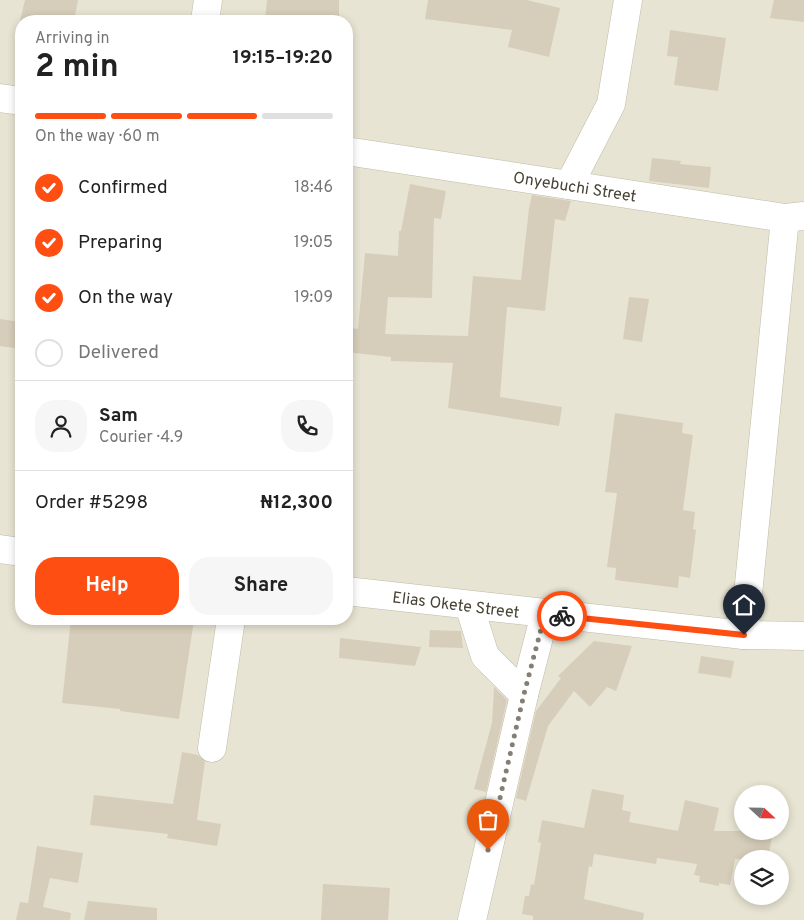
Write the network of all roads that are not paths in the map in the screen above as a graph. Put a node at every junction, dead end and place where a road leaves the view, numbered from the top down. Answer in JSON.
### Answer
{"nodes":[{"id":1,"x":208,"y":0,"type":"edge"},
{"id":2,"x":628,"y":0,"type":"edge"},
{"id":3,"x":205,"y":15,"type":"edge"},
{"id":4,"x":0,"y":98,"type":"edge"},
{"id":5,"x":15,"y":100,"type":"edge"},
{"id":6,"x":353,"y":151,"type":"edge"},
{"id":7,"x":569,"y":185,"type":"junction"},
{"id":8,"x":795,"y":217,"type":"edge"},
{"id":9,"x":0,"y":549,"type":"edge"},
{"id":10,"x":15,"y":551,"type":"edge"},
{"id":11,"x":353,"y":592,"type":"edge"},
{"id":12,"x":469,"y":605,"type":"junction"},
{"id":13,"x":545,"y":614,"type":"junction"},
{"id":14,"x":230,"y":625,"type":"edge"},
{"id":15,"x":744,"y":635,"type":"junction"},
{"id":16,"x":804,"y":636,"type":"edge"},
{"id":17,"x":524,"y":694,"type":"junction"},
{"id":18,"x":212,"y":748,"type":"dead end"},
{"id":19,"x":472,"y":920,"type":"edge"}],
"edges":[{"from":1,"to":3,"type":"street"},
{"from":2,"to":7,"type":"street"},
{"from":4,"to":5,"type":"street"},
{"from":6,"to":7,"type":"street","name":"Onyebuchi Street"},
{"from":7,"to":8,"type":"street","name":"Onyebuchi Street"},
{"from":8,"to":15,"type":"street"},
{"from":9,"to":10,"type":"street"},
{"from":11,"to":12,"type":"street","name":"Elias Okete Street"},
{"from":12,"to":13,"type":"street","name":"Elias Okete Street"},
{"from":12,"to":17,"type":"street"},
{"from":13,"to":15,"type":"street","name":"Elias Okete Street"},
{"from":13,"to":17,"type":"street"},
{"from":14,"to":18,"type":"street"},
{"from":15,"to":16,"type":"street","name":"Elias Okete Street"},
{"from":17,"to":19,"type":"street"}]}
